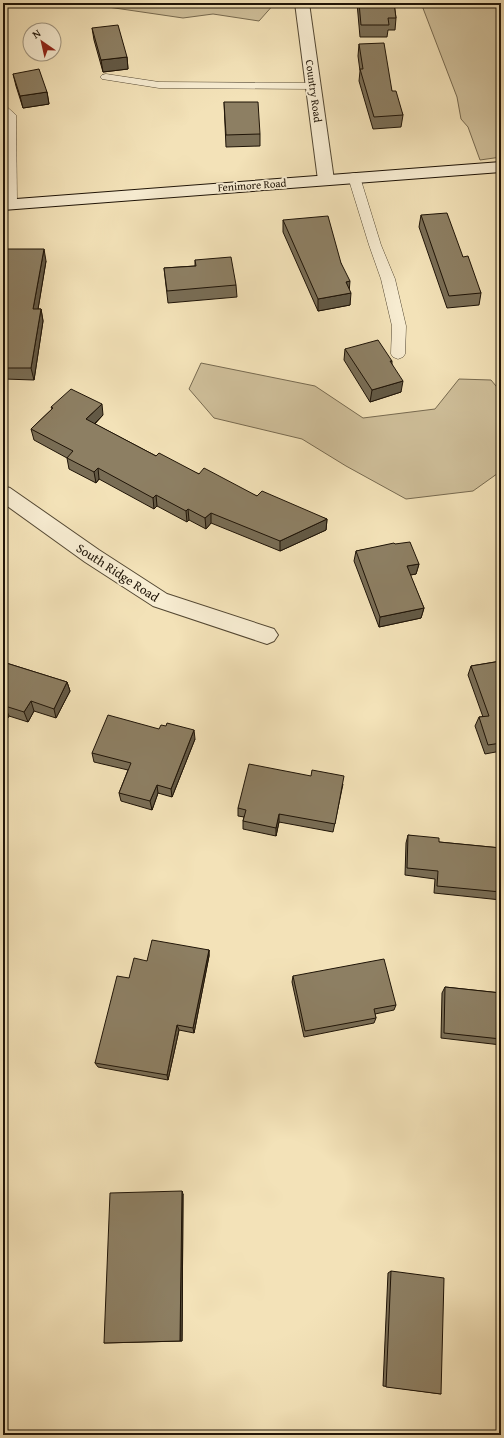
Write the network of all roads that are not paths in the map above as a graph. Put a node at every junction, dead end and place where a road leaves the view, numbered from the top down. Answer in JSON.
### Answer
{"nodes":[{"id":1,"x":302,"y":3,"type":"edge"},
{"id":2,"x":106,"y":77,"type":"dead end"},
{"id":3,"x":314,"y":86,"type":"junction"},
{"id":4,"x":3,"y":109,"type":"edge"},
{"id":5,"x":501,"y":166,"type":"edge"},
{"id":6,"x":354,"y":177,"type":"junction"},
{"id":7,"x":326,"y":180,"type":"junction"},
{"id":8,"x":7,"y":204,"type":"edge"},
{"id":9,"x":398,"y":354,"type":"dead end"},
{"id":10,"x":3,"y":493,"type":"edge"},
{"id":11,"x":267,"y":635,"type":"dead end"}],
"edges":[{"from":1,"to":3,"type":"street","name":"Country Road"},
{"from":2,"to":3,"type":"lane"},
{"from":3,"to":7,"type":"street","name":"Country Road"},
{"from":4,"to":8,"type":"lane"},
{"from":5,"to":6,"type":"street","name":"Fenimore Road"},
{"from":6,"to":7,"type":"street","name":"Fenimore Road"},
{"from":6,"to":9,"type":"lane"},
{"from":7,"to":8,"type":"street","name":"Fenimore Road"},
{"from":10,"to":11,"type":"street","name":"South Ridge Road"}]}
